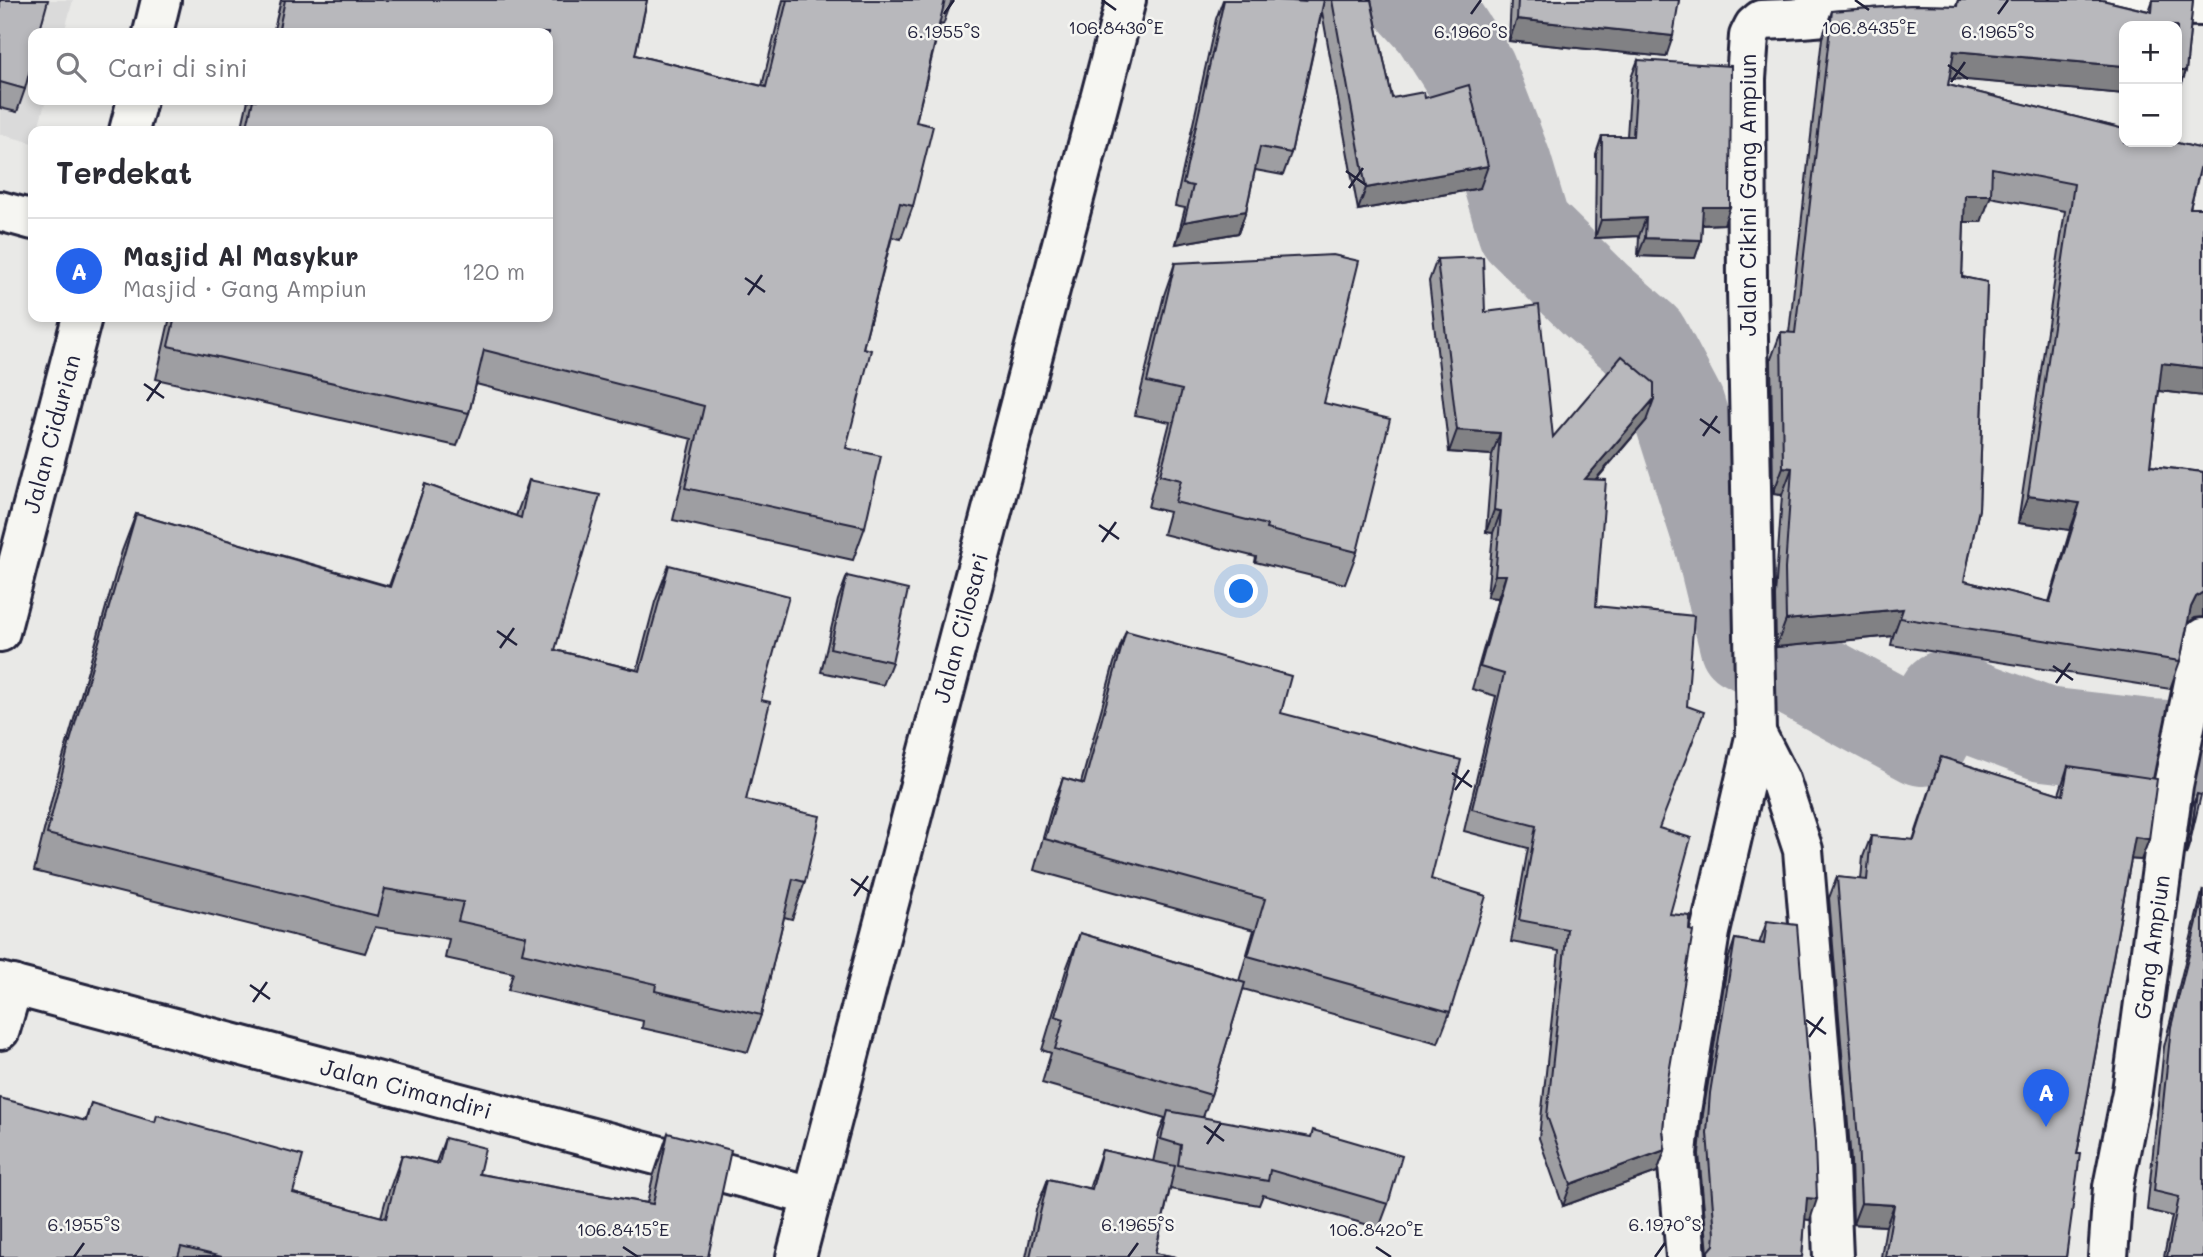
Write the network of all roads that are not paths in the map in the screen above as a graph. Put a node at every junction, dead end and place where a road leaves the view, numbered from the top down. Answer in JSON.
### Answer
{"nodes":[{"id":1,"x":162,"y":0,"type":"edge"},
{"id":2,"x":1126,"y":0,"type":"edge"},
{"id":3,"x":2203,"y":6,"type":"edge"},
{"id":4,"x":154,"y":28,"type":"edge"},
{"id":5,"x":136,"y":105,"type":"edge"},
{"id":6,"x":130,"y":126,"type":"edge"},
{"id":7,"x":0,"y":211,"type":"edge"},
{"id":8,"x":28,"y":219,"type":"edge"},
{"id":9,"x":81,"y":322,"type":"edge"},
{"id":10,"x":0,"y":632,"type":"edge"},
{"id":11,"x":2203,"y":638,"type":"edge"},
{"id":12,"x":1756,"y":733,"type":"junction"},
{"id":13,"x":7,"y":984,"type":"edge"},
{"id":14,"x":0,"y":1030,"type":"edge"},
{"id":15,"x":813,"y":1196,"type":"junction"},
{"id":16,"x":796,"y":1257,"type":"edge"},
{"id":17,"x":1686,"y":1257,"type":"edge"},
{"id":18,"x":1833,"y":1257,"type":"edge"},
{"id":19,"x":2108,"y":1257,"type":"edge"}],
"edges":[{"from":1,"to":4,"type":"street"},
{"from":2,"to":15,"type":"street","name":"Jalan Cilosari"},
{"from":3,"to":12,"type":"street","name":"Jalan Cikini Gang Ampiun"},
{"from":5,"to":6,"type":"street"},
{"from":7,"to":8,"type":"street"},
{"from":9,"to":10,"type":"street","name":"Jalan Cidurian"},
{"from":11,"to":19,"type":"street","name":"Gang Ampiun"},
{"from":12,"to":17,"type":"street"},
{"from":12,"to":18,"type":"street"},
{"from":13,"to":14,"type":"street"},
{"from":13,"to":15,"type":"street","name":"Jalan Cimandiri"},
{"from":15,"to":16,"type":"street","name":"Jalan Cilosari"}]}
